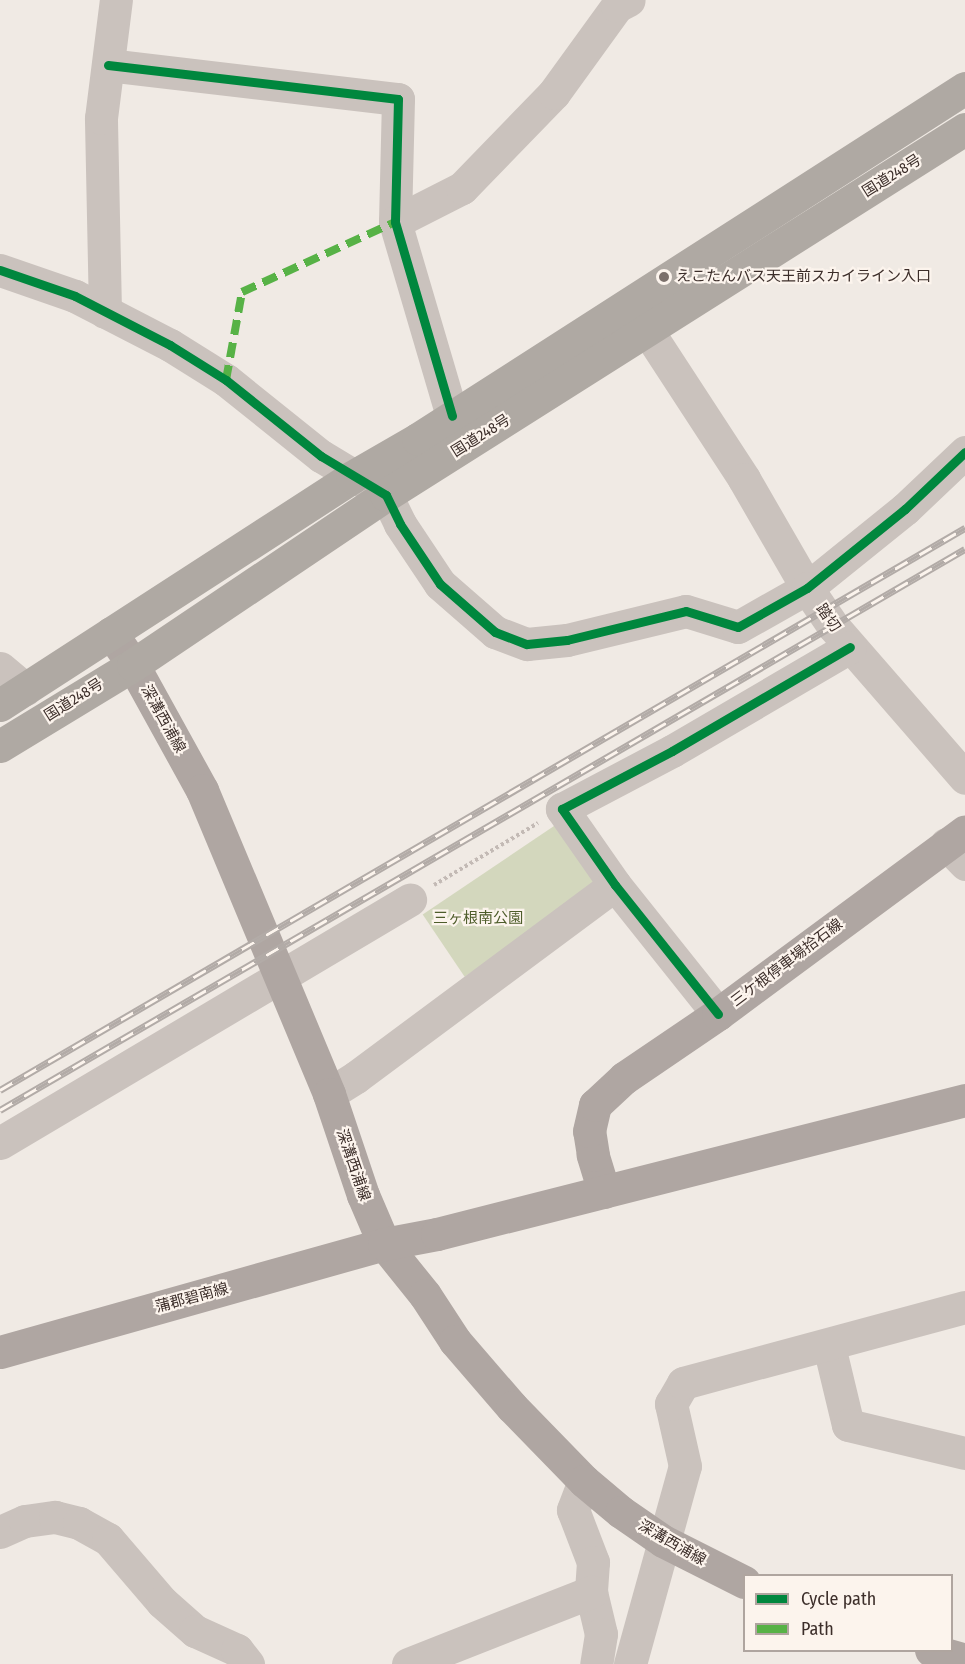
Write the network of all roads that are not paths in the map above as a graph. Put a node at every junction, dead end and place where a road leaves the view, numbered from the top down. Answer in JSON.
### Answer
{"nodes":[{"id":1,"x":116,"y":0,"type":"edge"},
{"id":2,"x":629,"y":0,"type":"edge"},
{"id":3,"x":108,"y":65,"type":"junction"},
{"id":4,"x":965,"y":88,"type":"edge"},
{"id":5,"x":965,"y":129,"type":"edge"},
{"id":6,"x":395,"y":222,"type":"junction"},
{"id":7,"x":0,"y":270,"type":"edge"},
{"id":8,"x":105,"y":312,"type":"junction"},
{"id":9,"x":647,"y":330,"type":"junction"},
{"id":10,"x":452,"y":416,"type":"junction"},
{"id":11,"x":965,"y":452,"type":"edge"},
{"id":12,"x":352,"y":477,"type":"junction"},
{"id":13,"x":386,"y":495,"type":"junction"},
{"id":14,"x":807,"y":588,"type":"junction"},
{"id":15,"x":111,"y":633,"type":"junction"},
{"id":16,"x":850,"y":647,"type":"junction"},
{"id":17,"x":133,"y":665,"type":"junction"},
{"id":18,"x":0,"y":668,"type":"edge"},
{"id":19,"x":13,"y":697,"type":"edge"},
{"id":20,"x":0,"y":746,"type":"edge"},
{"id":21,"x":965,"y":778,"type":"edge"},
{"id":22,"x":959,"y":846,"type":"edge"},
{"id":23,"x":615,"y":885,"type":"junction"},
{"id":24,"x":410,"y":900,"type":"road end"},
{"id":25,"x":280,"y":977,"type":"junction"},
{"id":26,"x":718,"y":1014,"type":"junction"},
{"id":27,"x":329,"y":1094,"type":"junction"},
{"id":28,"x":965,"y":1100,"type":"edge"},
{"id":29,"x":0,"y":1143,"type":"edge"},
{"id":30,"x":604,"y":1192,"type":"junction"},
{"id":31,"x":384,"y":1244,"type":"junction"},
{"id":32,"x":965,"y":1307,"type":"edge"},
{"id":33,"x":829,"y":1346,"type":"junction"},
{"id":34,"x":0,"y":1352,"type":"edge"},
{"id":35,"x":965,"y":1453,"type":"edge"},
{"id":36,"x":584,"y":1481,"type":"junction"},
{"id":37,"x":0,"y":1532,"type":"edge"},
{"id":38,"x":663,"y":1541,"type":"junction"},
{"id":39,"x":743,"y":1581,"type":"edge"},
{"id":40,"x":591,"y":1592,"type":"junction"},
{"id":41,"x":938,"y":1652,"type":"edge"},
{"id":42,"x":965,"y":1660,"type":"edge"},
{"id":43,"x":248,"y":1664,"type":"edge"},
{"id":44,"x":408,"y":1664,"type":"edge"},
{"id":45,"x":596,"y":1664,"type":"edge"},
{"id":46,"x":630,"y":1664,"type":"edge"}],
"edges":[{"from":1,"to":3,"type":"street"},
{"from":2,"to":6,"type":"street"},
{"from":3,"to":6,"type":"street"},
{"from":3,"to":8,"type":"street"},
{"from":4,"to":10,"type":"highway","name":"国道248号"},
{"from":5,"to":9,"type":"highway","name":"国道248号"},
{"from":6,"to":10,"type":"street"},
{"from":7,"to":8,"type":"street"},
{"from":8,"to":12,"type":"street"},
{"from":9,"to":13,"type":"highway","name":"国道248号"},
{"from":9,"to":14,"type":"street","name":"踏切"},
{"from":10,"to":12,"type":"highway","name":"国道248号"},
{"from":11,"to":14,"type":"street"},
{"from":12,"to":13,"type":"street"},
{"from":12,"to":15,"type":"highway","name":"国道248号"},
{"from":13,"to":14,"type":"street"},
{"from":13,"to":17,"type":"highway","name":"国道248号"},
{"from":14,"to":16,"type":"street","name":"踏切"},
{"from":15,"to":17,"type":"main road","name":"深溝西浦線"},
{"from":15,"to":19,"type":"highway","name":"国道248号"},
{"from":16,"to":21,"type":"street","name":"踏切"},
{"from":16,"to":23,"type":"street"},
{"from":17,"to":20,"type":"highway","name":"国道248号"},
{"from":17,"to":25,"type":"main road","name":"深溝西浦線"},
{"from":18,"to":19,"type":"street"},
{"from":22,"to":26,"type":"main road","name":"三ケ根停車場拾石線"},
{"from":23,"to":26,"type":"street"},
{"from":23,"to":27,"type":"street"},
{"from":24,"to":25,"type":"street"},
{"from":25,"to":27,"type":"main road","name":"深溝西浦線"},
{"from":25,"to":29,"type":"street"},
{"from":26,"to":30,"type":"main road","name":"三ケ根停車場拾石線"},
{"from":27,"to":31,"type":"main road","name":"深溝西浦線"},
{"from":28,"to":30,"type":"main road"},
{"from":30,"to":31,"type":"main road"},
{"from":31,"to":34,"type":"main road","name":"蒲郡碧南線"},
{"from":31,"to":36,"type":"main road","name":"深溝西浦線"},
{"from":32,"to":33,"type":"street"},
{"from":33,"to":35,"type":"street"},
{"from":33,"to":38,"type":"street"},
{"from":36,"to":38,"type":"main road","name":"深溝西浦線"},
{"from":36,"to":40,"type":"street"},
{"from":37,"to":43,"type":"street"},
{"from":38,"to":39,"type":"main road","name":"深溝西浦線"},
{"from":38,"to":46,"type":"street"},
{"from":40,"to":44,"type":"street"},
{"from":40,"to":45,"type":"street"},
{"from":41,"to":42,"type":"main road"}]}
